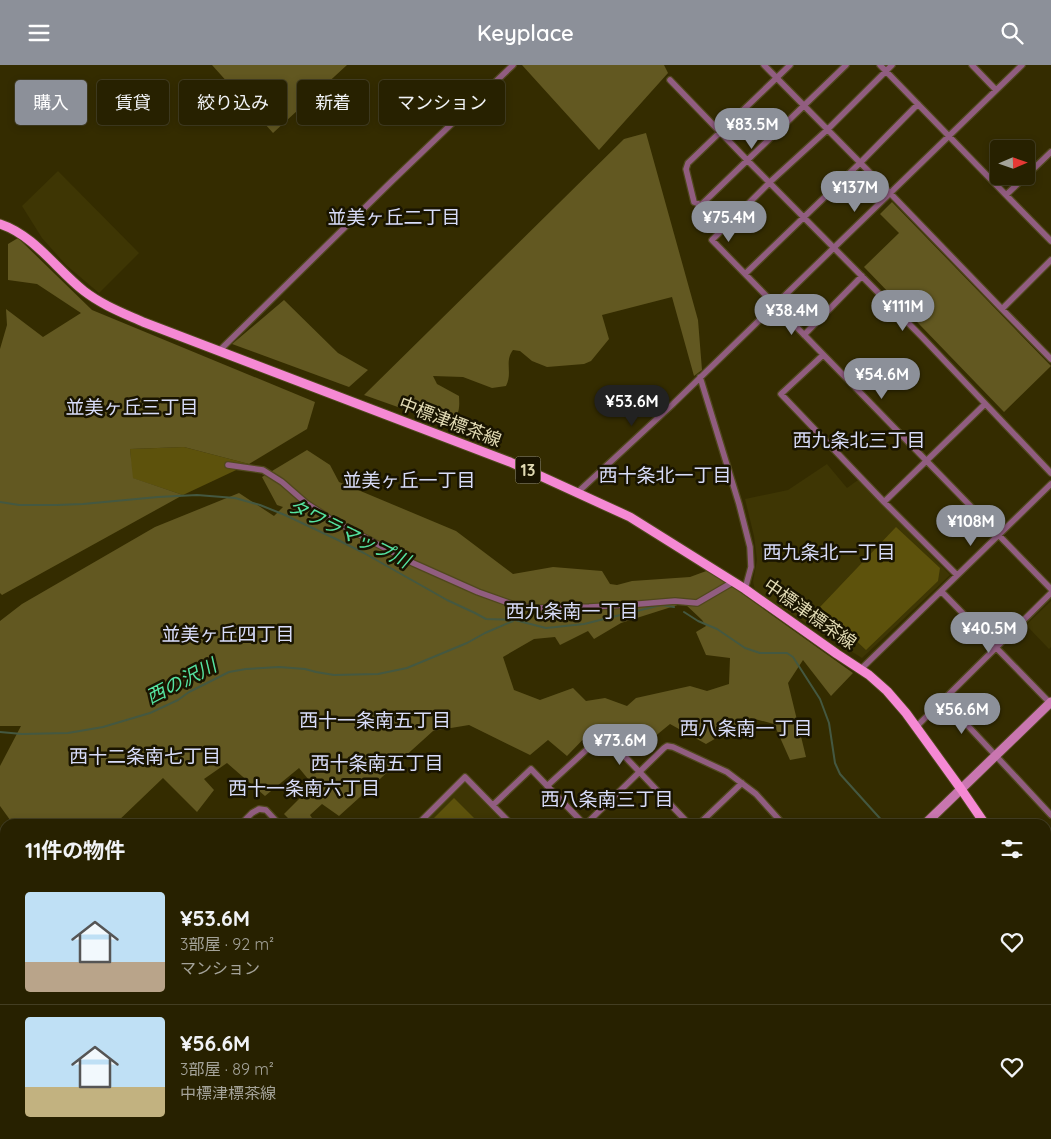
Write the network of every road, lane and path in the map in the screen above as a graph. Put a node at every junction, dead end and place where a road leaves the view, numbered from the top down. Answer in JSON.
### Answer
{"nodes":[{"id":1,"x":513,"y":65,"type":"edge"},
{"id":2,"x":764,"y":65,"type":"edge"},
{"id":3,"x":790,"y":65,"type":"edge"},
{"id":4,"x":846,"y":65,"type":"edge"},
{"id":5,"x":880,"y":65,"type":"edge"},
{"id":6,"x":892,"y":65,"type":"edge"},
{"id":7,"x":972,"y":65,"type":"edge"},
{"id":8,"x":1022,"y":65,"type":"edge"},
{"id":9,"x":886,"y":71,"type":"junction"},
{"id":10,"x":777,"y":78,"type":"junction"},
{"id":11,"x":670,"y":80,"type":"dead end"},
{"id":12,"x":996,"y":90,"type":"junction"},
{"id":13,"x":918,"y":105,"type":"junction"},
{"id":14,"x":804,"y":106,"type":"junction"},
{"id":15,"x":827,"y":130,"type":"junction"},
{"id":16,"x":721,"y":132,"type":"junction"},
{"id":17,"x":949,"y":137,"type":"junction"},
{"id":18,"x":1051,"y":152,"type":"edge"},
{"id":19,"x":747,"y":160,"type":"junction"},
{"id":20,"x":860,"y":163,"type":"junction"},
{"id":21,"x":1035,"y":167,"type":"edge"},
{"id":22,"x":770,"y":182,"type":"junction"},
{"id":23,"x":1017,"y":185,"type":"edge"},
{"id":24,"x":890,"y":193,"type":"junction"},
{"id":25,"x":1006,"y":195,"type":"junction"},
{"id":26,"x":804,"y":217,"type":"junction"},
{"id":27,"x":0,"y":225,"type":"edge"},
{"id":28,"x":1051,"y":241,"type":"edge"},
{"id":29,"x":834,"y":248,"type":"junction"},
{"id":30,"x":1051,"y":260,"type":"edge"},
{"id":31,"x":745,"y":274,"type":"junction"},
{"id":32,"x":862,"y":277,"type":"junction"},
{"id":33,"x":775,"y":304,"type":"junction"},
{"id":34,"x":1002,"y":309,"type":"junction"},
{"id":35,"x":804,"y":335,"type":"junction"},
{"id":36,"x":219,"y":351,"type":"junction"},
{"id":37,"x":823,"y":355,"type":"junction"},
{"id":38,"x":1051,"y":359,"type":"edge"},
{"id":39,"x":700,"y":377,"type":"junction"},
{"id":40,"x":985,"y":404,"type":"junction"},
{"id":41,"x":925,"y":461,"type":"junction"},
{"id":42,"x":228,"y":465,"type":"dead end"},
{"id":43,"x":1051,"y":473,"type":"edge"},
{"id":44,"x":1051,"y":485,"type":"edge"},
{"id":45,"x":578,"y":492,"type":"junction"},
{"id":46,"x":884,"y":502,"type":"junction"},
{"id":47,"x":999,"y":535,"type":"junction"},
{"id":48,"x":957,"y":575,"type":"junction"},
{"id":49,"x":733,"y":582,"type":"junction"},
{"id":50,"x":745,"y":589,"type":"junction"},
{"id":51,"x":1051,"y":589,"type":"edge"},
{"id":52,"x":941,"y":591,"type":"junction"},
{"id":53,"x":1051,"y":593,"type":"edge"},
{"id":54,"x":996,"y":647,"type":"junction"},
{"id":55,"x":860,"y":670,"type":"junction"},
{"id":56,"x":943,"y":699,"type":"junction"},
{"id":57,"x":1051,"y":703,"type":"edge"},
{"id":58,"x":916,"y":727,"type":"junction"},
{"id":59,"x":996,"y":756,"type":"junction"},
{"id":60,"x":640,"y":771,"type":"junction"},
{"id":61,"x":742,"y":783,"type":"junction"},
{"id":62,"x":547,"y":786,"type":"junction"},
{"id":63,"x":961,"y":789,"type":"junction"},
{"id":64,"x":493,"y":805,"type":"junction"},
{"id":65,"x":1051,"y":815,"type":"edge"},
{"id":66,"x":246,"y":819,"type":"edge"},
{"id":67,"x":274,"y":819,"type":"edge"},
{"id":68,"x":423,"y":819,"type":"edge"},
{"id":69,"x":506,"y":819,"type":"edge"},
{"id":70,"x":580,"y":819,"type":"edge"},
{"id":71,"x":590,"y":819,"type":"edge"},
{"id":72,"x":684,"y":819,"type":"edge"},
{"id":73,"x":704,"y":819,"type":"edge"},
{"id":74,"x":778,"y":819,"type":"edge"},
{"id":75,"x":930,"y":819,"type":"edge"},
{"id":76,"x":982,"y":819,"type":"edge"}],
"edges":[{"from":1,"to":36,"type":"street"},
{"from":2,"to":10,"type":"street"},
{"from":3,"to":10,"type":"street"},
{"from":4,"to":14,"type":"street"},
{"from":5,"to":9,"type":"street"},
{"from":6,"to":9,"type":"street"},
{"from":7,"to":12,"type":"street"},
{"from":8,"to":12,"type":"street"},
{"from":9,"to":13,"type":"street"},
{"from":9,"to":15,"type":"street"},
{"from":10,"to":14,"type":"street"},
{"from":10,"to":16,"type":"street"},
{"from":11,"to":16,"type":"street"},
{"from":12,"to":17,"type":"street"},
{"from":13,"to":17,"type":"street"},
{"from":13,"to":20,"type":"street"},
{"from":14,"to":15,"type":"street"},
{"from":14,"to":19,"type":"street"},
{"from":15,"to":20,"type":"street"},
{"from":15,"to":22,"type":"street"},
{"from":16,"to":19,"type":"street"},
{"from":16,"to":19,"type":"street"},
{"from":17,"to":24,"type":"street"},
{"from":17,"to":25,"type":"street"},
{"from":18,"to":21,"type":"street"},
{"from":19,"to":22,"type":"street"},
{"from":20,"to":24,"type":"street"},
{"from":20,"to":26,"type":"street"},
{"from":22,"to":26,"type":"street"},
{"from":22,"to":31,"type":"street"},
{"from":23,"to":25,"type":"street"},
{"from":24,"to":29,"type":"street"},
{"from":24,"to":34,"type":"street"},
{"from":25,"to":28,"type":"street"},
{"from":26,"to":29,"type":"street"},
{"from":26,"to":31,"type":"street"},
{"from":27,"to":36,"type":"main road","name":"中標津標茶線","number":"13"},
{"from":29,"to":32,"type":"street"},
{"from":29,"to":33,"type":"street"},
{"from":30,"to":34,"type":"street"},
{"from":31,"to":33,"type":"street"},
{"from":32,"to":35,"type":"street"},
{"from":32,"to":40,"type":"street"},
{"from":33,"to":35,"type":"street"},
{"from":33,"to":39,"type":"street"},
{"from":34,"to":38,"type":"street"},
{"from":35,"to":37,"type":"street"},
{"from":36,"to":45,"type":"main road","name":"中標津標茶線","number":"13"},
{"from":37,"to":41,"type":"street"},
{"from":37,"to":46,"type":"street"},
{"from":39,"to":45,"type":"street"},
{"from":39,"to":50,"type":"street"},
{"from":40,"to":41,"type":"street"},
{"from":40,"to":43,"type":"street"},
{"from":41,"to":46,"type":"street"},
{"from":41,"to":47,"type":"street"},
{"from":42,"to":49,"type":"street"},
{"from":44,"to":47,"type":"street"},
{"from":45,"to":49,"type":"main road","name":"中標津標茶線","number":"13"},
{"from":46,"to":48,"type":"street"},
{"from":47,"to":48,"type":"street"},
{"from":47,"to":51,"type":"street"},
{"from":48,"to":52,"type":"street"},
{"from":49,"to":50,"type":"main road","name":"中標津標茶線","number":"13"},
{"from":50,"to":55,"type":"main road","name":"中標津標茶線","number":"13"},
{"from":52,"to":54,"type":"street"},
{"from":52,"to":55,"type":"street"},
{"from":53,"to":54,"type":"street"},
{"from":54,"to":56,"type":"street"},
{"from":54,"to":57,"type":"street"},
{"from":55,"to":58,"type":"main road","name":"中標津標茶線","number":"13"},
{"from":56,"to":58,"type":"street"},
{"from":56,"to":59,"type":"street"},
{"from":57,"to":59,"type":"main road"},
{"from":58,"to":63,"type":"main road","name":"中標津標茶線","number":"13"},
{"from":59,"to":63,"type":"main road"},
{"from":59,"to":65,"type":"street"},
{"from":60,"to":61,"type":"street"},
{"from":60,"to":62,"type":"street"},
{"from":60,"to":71,"type":"street"},
{"from":60,"to":72,"type":"street"},
{"from":61,"to":73,"type":"street"},
{"from":61,"to":74,"type":"street"},
{"from":62,"to":64,"type":"street"},
{"from":62,"to":70,"type":"street"},
{"from":63,"to":75,"type":"main road"},
{"from":63,"to":76,"type":"main road","name":"中標津標茶線","number":"13"},
{"from":64,"to":68,"type":"street"},
{"from":64,"to":69,"type":"street"},
{"from":66,"to":67,"type":"street"}]}
